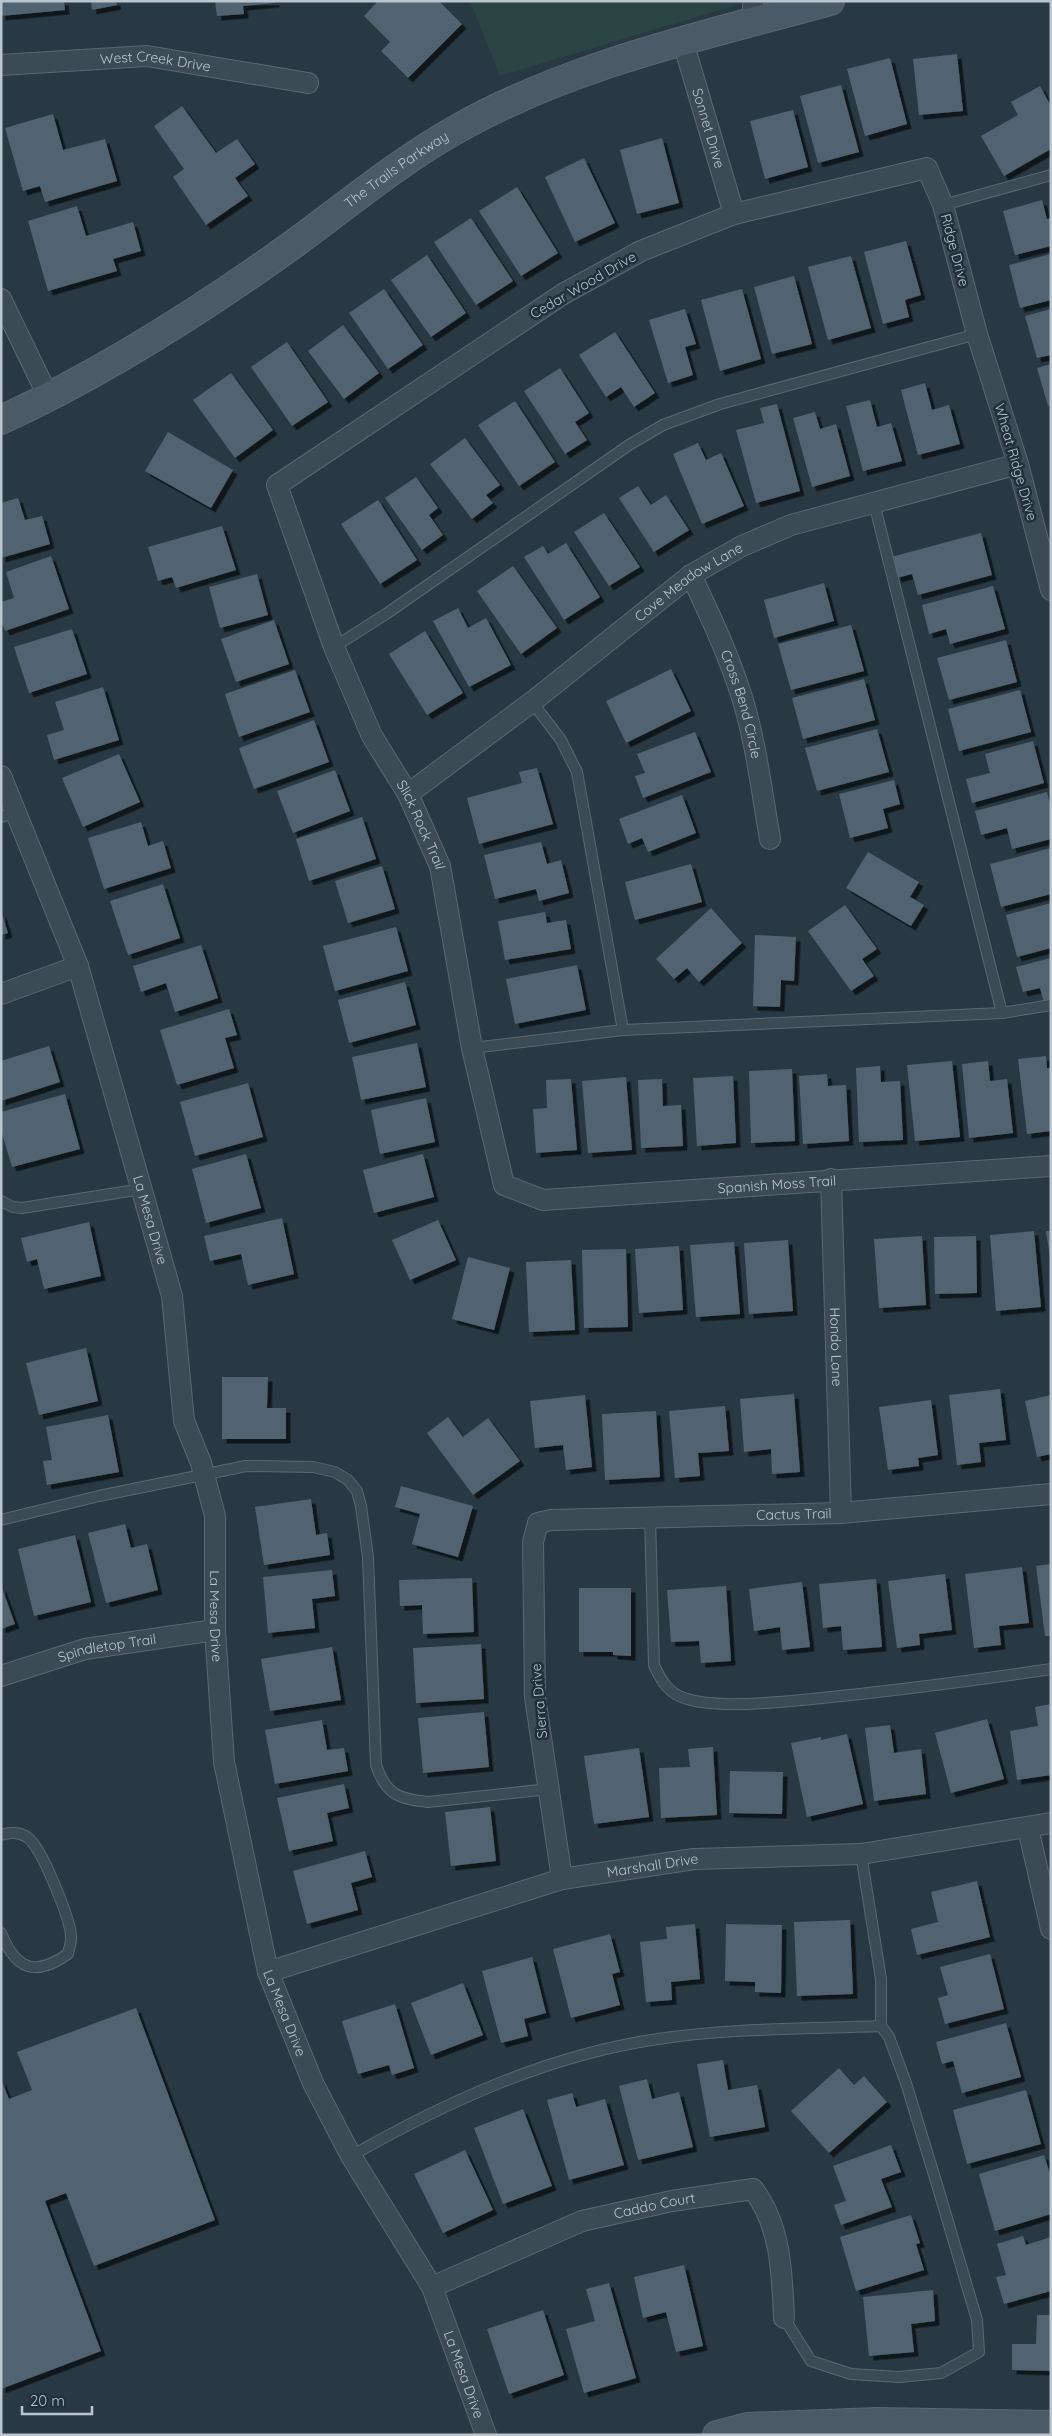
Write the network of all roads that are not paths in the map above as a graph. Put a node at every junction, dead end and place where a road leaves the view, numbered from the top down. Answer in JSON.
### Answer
{"nodes":[{"id":1,"x":830,"y":1,"type":"edge"},
{"id":2,"x":753,"y":12,"type":"edge"},
{"id":3,"x":683,"y":42,"type":"junction"},
{"id":4,"x":1,"y":65,"type":"edge"},
{"id":5,"x":308,"y":83,"type":"dead end"},
{"id":6,"x":927,"y":168,"type":"joint"},
{"id":7,"x":1051,"y":175,"type":"edge"},
{"id":8,"x":943,"y":205,"type":"junction"},
{"id":9,"x":734,"y":214,"type":"junction"},
{"id":10,"x":1,"y":299,"type":"edge"},
{"id":11,"x":977,"y":334,"type":"junction"},
{"id":12,"x":49,"y":398,"type":"junction"},
{"id":13,"x":1,"y":420,"type":"edge"},
{"id":14,"x":1018,"y":464,"type":"junction"},
{"id":15,"x":277,"y":485,"type":"joint"},
{"id":16,"x":874,"y":503,"type":"junction"},
{"id":17,"x":691,"y":575,"type":"junction"},
{"id":18,"x":1051,"y":590,"type":"edge"},
{"id":19,"x":334,"y":647,"type":"junction"},
{"id":20,"x":532,"y":702,"type":"junction"},
{"id":21,"x":1,"y":776,"type":"edge"},
{"id":22,"x":408,"y":794,"type":"junction"},
{"id":23,"x":8,"y":814,"type":"edge"},
{"id":24,"x":770,"y":839,"type":"dead end"},
{"id":25,"x":78,"y":966,"type":"junction"},
{"id":26,"x":1,"y":994,"type":"edge"},
{"id":27,"x":1051,"y":1005,"type":"edge"},
{"id":28,"x":1002,"y":1012,"type":"junction"},
{"id":29,"x":623,"y":1030,"type":"junction"},
{"id":30,"x":472,"y":1048,"type":"junction"},
{"id":31,"x":1051,"y":1166,"type":"edge"},
{"id":32,"x":831,"y":1179,"type":"junction"},
{"id":33,"x":504,"y":1185,"type":"joint"},
{"id":34,"x":142,"y":1189,"type":"junction"},
{"id":35,"x":1,"y":1201,"type":"edge"},
{"id":36,"x":204,"y":1474,"type":"junction"},
{"id":37,"x":1051,"y":1494,"type":"edge"},
{"id":38,"x":841,"y":1513,"type":"junction"},
{"id":39,"x":650,"y":1517,"type":"junction"},
{"id":40,"x":1,"y":1520,"type":"edge"},
{"id":41,"x":538,"y":1523,"type":"joint"},
{"id":42,"x":215,"y":1630,"type":"junction"},
{"id":43,"x":1051,"y":1669,"type":"edge"},
{"id":44,"x":1,"y":1676,"type":"edge"},
{"id":45,"x":549,"y":1789,"type":"junction"},
{"id":46,"x":1051,"y":1824,"type":"edge"},
{"id":47,"x":1028,"y":1828,"type":"junction"},
{"id":48,"x":1,"y":1835,"type":"edge"},
{"id":49,"x":861,"y":1854,"type":"junction"},
{"id":50,"x":562,"y":1879,"type":"junction"},
{"id":51,"x":1051,"y":1929,"type":"edge"},
{"id":52,"x":1,"y":1933,"type":"edge"},
{"id":53,"x":268,"y":1972,"type":"junction"},
{"id":54,"x":881,"y":2026,"type":"junction"},
{"id":55,"x":351,"y":2156,"type":"junction"},
{"id":56,"x":432,"y":2287,"type":"junction"},
{"id":57,"x":784,"y":2318,"type":"joint"},
{"id":58,"x":1051,"y":2425,"type":"edge"},
{"id":59,"x":877,"y":2429,"type":"edge"},
{"id":60,"x":486,"y":2435,"type":"edge"},
{"id":61,"x":717,"y":2435,"type":"edge"}],
"edges":[{"from":1,"to":2,"type":"street","name":"The Trails Parkway"},
{"from":2,"to":3,"type":"street","name":"The Trails Parkway"},
{"from":3,"to":9,"type":"street","name":"Sonnet Drive"},
{"from":3,"to":12,"type":"street","name":"The Trails Parkway"},
{"from":4,"to":5,"type":"street","name":"West Creek Drive"},
{"from":6,"to":8,"type":"street","name":"Ridge Drive"},
{"from":6,"to":9,"type":"street","name":"Cedar Wood Drive"},
{"from":7,"to":8,"type":"lane"},
{"from":8,"to":11,"type":"street","name":"Ridge Drive"},
{"from":9,"to":15,"type":"street","name":"Cedar Wood Drive"},
{"from":10,"to":12,"type":"street"},
{"from":11,"to":14,"type":"street","name":"Wheat Ridge Drive"},
{"from":11,"to":19,"type":"lane"},
{"from":12,"to":13,"type":"street","name":"The Trails Parkway"},
{"from":14,"to":16,"type":"street","name":"Cove Meadow Lane"},
{"from":14,"to":18,"type":"street","name":"Wheat Ridge Drive"},
{"from":15,"to":19,"type":"street","name":"Slick Rock Trail"},
{"from":16,"to":17,"type":"street","name":"Cove Meadow Lane"},
{"from":16,"to":28,"type":"lane"},
{"from":17,"to":20,"type":"street","name":"Cove Meadow Lane"},
{"from":17,"to":24,"type":"street","name":"Cross Bend Circle"},
{"from":19,"to":22,"type":"street","name":"Slick Rock Trail"},
{"from":20,"to":22,"type":"street","name":"Cove Meadow Lane"},
{"from":20,"to":29,"type":"lane"},
{"from":21,"to":23,"type":"street","name":"La Mesa Drive"},
{"from":22,"to":30,"type":"street","name":"Slick Rock Trail"},
{"from":23,"to":25,"type":"street","name":"La Mesa Drive"},
{"from":25,"to":26,"type":"street"},
{"from":25,"to":34,"type":"street","name":"La Mesa Drive"},
{"from":27,"to":28,"type":"lane"},
{"from":28,"to":29,"type":"lane"},
{"from":29,"to":30,"type":"lane"},
{"from":30,"to":33,"type":"street","name":"Slick Rock Trail"},
{"from":31,"to":32,"type":"street","name":"Spanish Moss Trail"},
{"from":32,"to":33,"type":"street","name":"Spanish Moss Trail"},
{"from":32,"to":38,"type":"street","name":"Hondo Lane"},
{"from":34,"to":35,"type":"lane"},
{"from":34,"to":36,"type":"street","name":"La Mesa Drive"},
{"from":36,"to":40,"type":"lane"},
{"from":36,"to":42,"type":"street","name":"La Mesa Drive"},
{"from":36,"to":45,"type":"lane"},
{"from":37,"to":38,"type":"street","name":"Cactus Trail"},
{"from":38,"to":39,"type":"street","name":"Cactus Trail"},
{"from":39,"to":41,"type":"street","name":"Cactus Trail"},
{"from":39,"to":43,"type":"lane"},
{"from":41,"to":45,"type":"street","name":"Sierra Drive"},
{"from":42,"to":44,"type":"street","name":"Spindletop Trail"},
{"from":42,"to":53,"type":"street","name":"La Mesa Drive"},
{"from":45,"to":50,"type":"street","name":"Sierra Drive"},
{"from":46,"to":47,"type":"street","name":"Marshall Drive"},
{"from":47,"to":49,"type":"street","name":"Marshall Drive"},
{"from":47,"to":51,"type":"street"},
{"from":48,"to":52,"type":"lane"},
{"from":49,"to":50,"type":"street","name":"Marshall Drive"},
{"from":49,"to":54,"type":"lane"},
{"from":50,"to":53,"type":"street","name":"Marshall Drive"},
{"from":53,"to":55,"type":"street","name":"La Mesa Drive"},
{"from":54,"to":55,"type":"lane"},
{"from":54,"to":57,"type":"lane"},
{"from":55,"to":56,"type":"street","name":"La Mesa Drive"},
{"from":56,"to":57,"type":"street","name":"Caddo Court"},
{"from":56,"to":60,"type":"street","name":"La Mesa Drive"},
{"from":58,"to":59,"type":"street"},
{"from":59,"to":61,"type":"street"}]}
